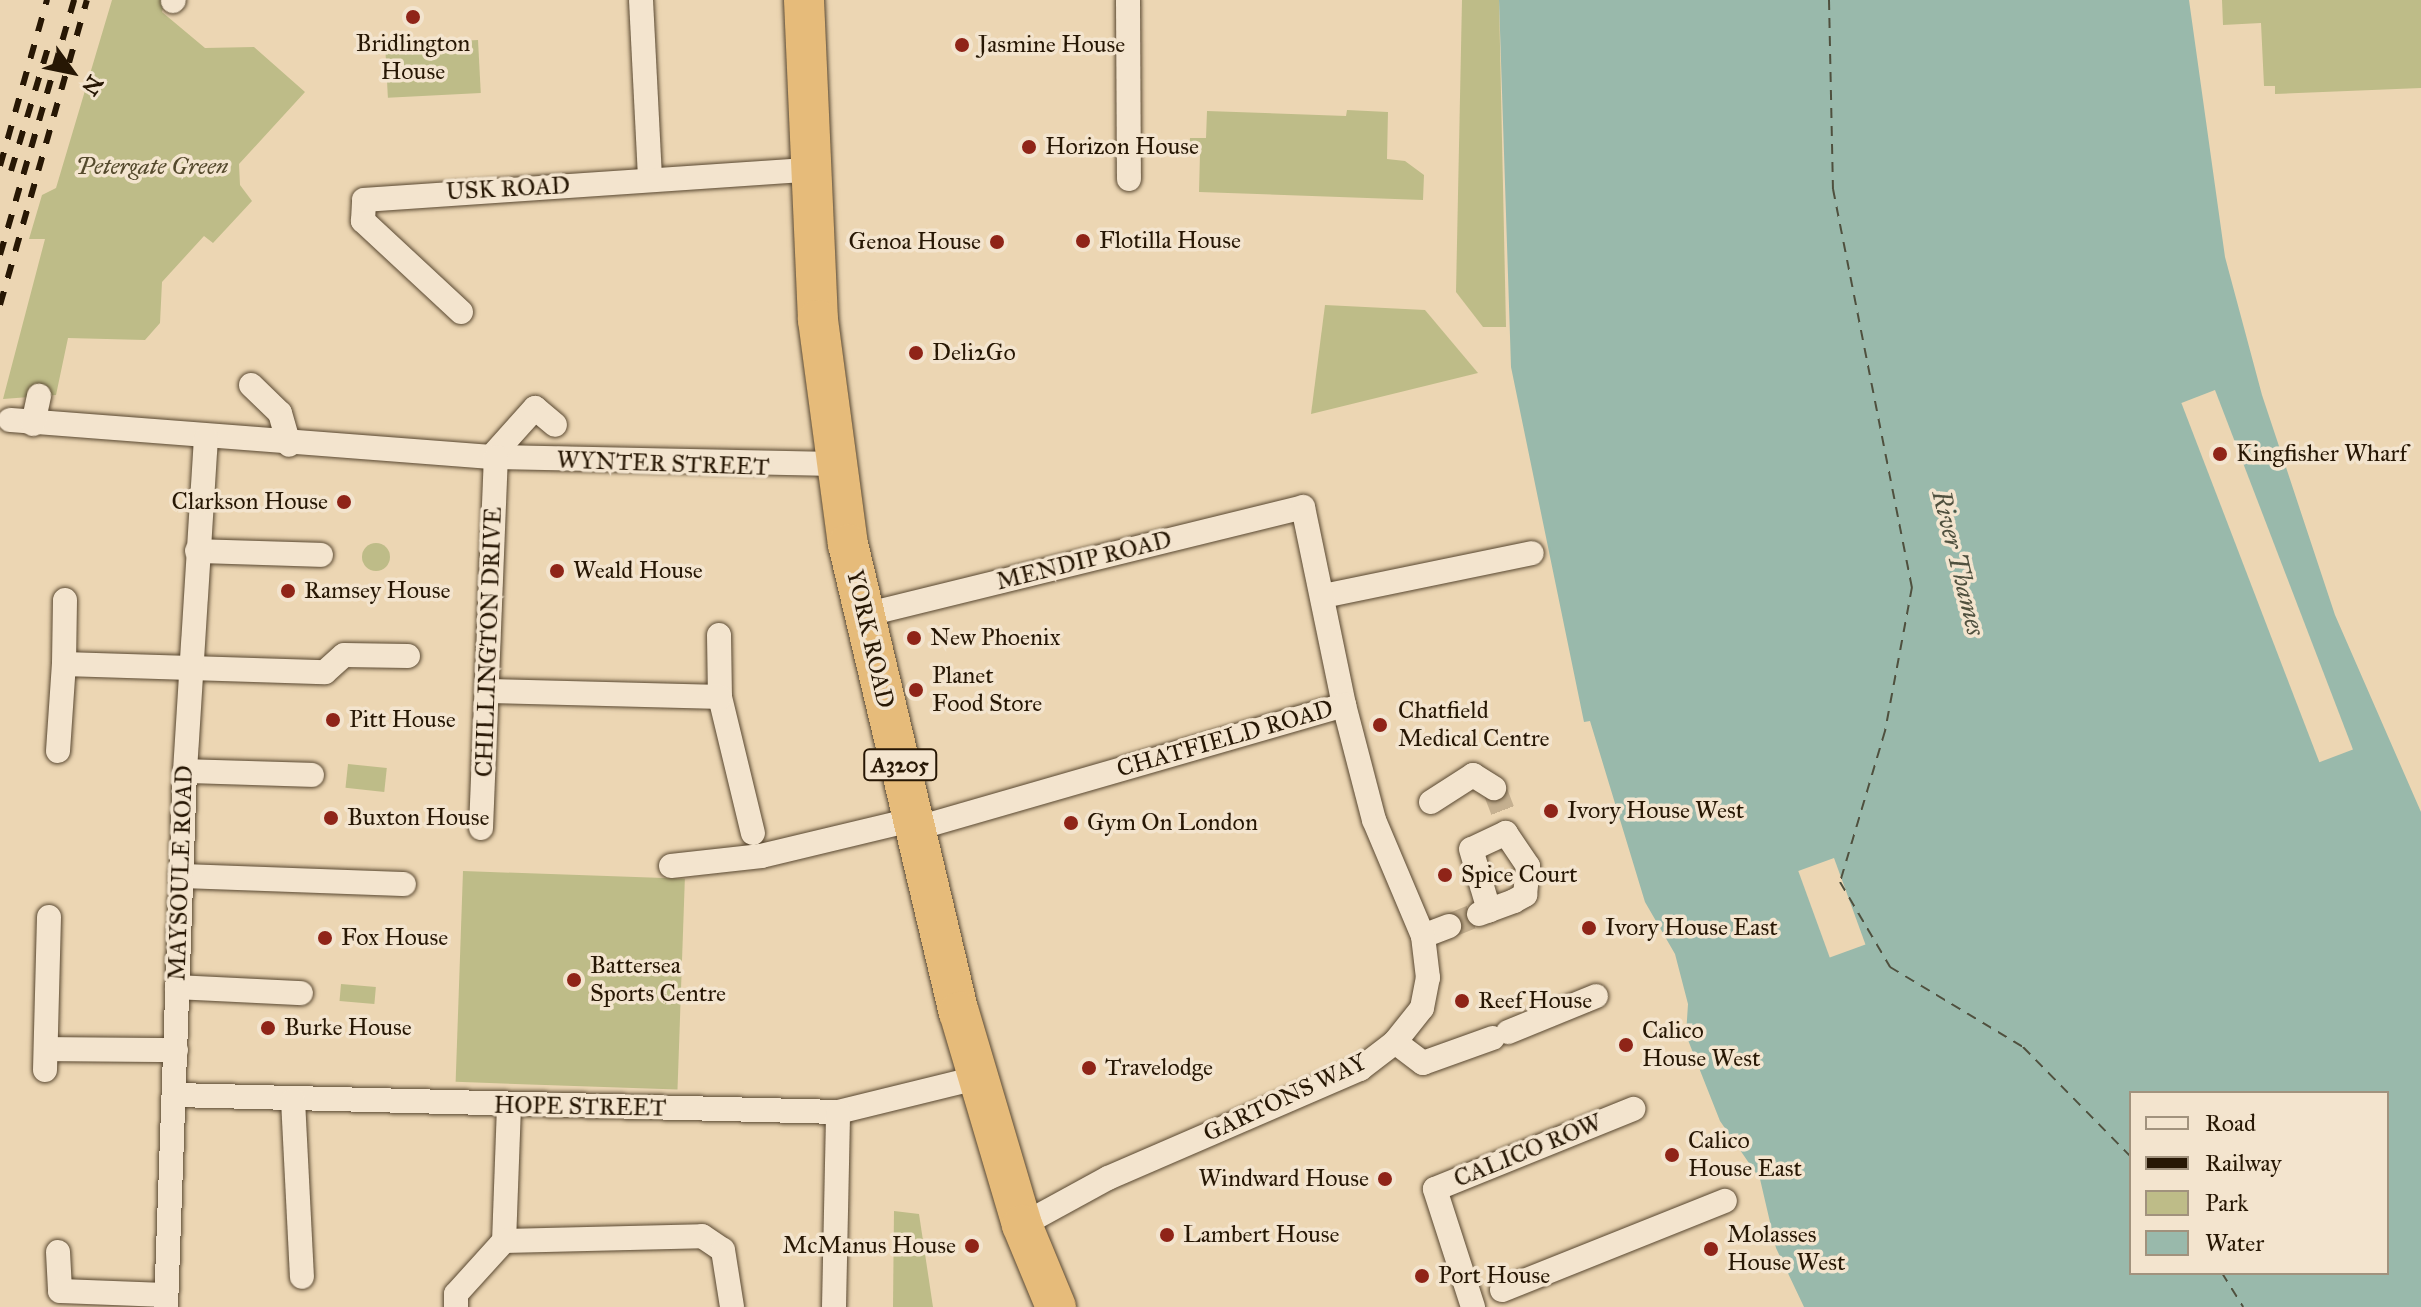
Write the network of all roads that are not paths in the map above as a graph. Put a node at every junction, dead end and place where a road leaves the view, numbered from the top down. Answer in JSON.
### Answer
{"nodes":[{"id":1,"x":641,"y":0,"type":"edge"},
{"id":2,"x":804,"y":0,"type":"edge"},
{"id":3,"x":813,"y":0,"type":"edge"},
{"id":4,"x":1128,"y":0,"type":"edge"},
{"id":5,"x":808,"y":45,"type":"junction"},
{"id":6,"x":809,"y":170,"type":"junction"},
{"id":7,"x":1129,"y":179,"type":"dead end"},
{"id":8,"x":650,"y":180,"type":"junction"},
{"id":9,"x":461,"y":312,"type":"dead end"},
{"id":10,"x":251,"y":385,"type":"dead end"},
{"id":11,"x":39,"y":396,"type":"dead end"},
{"id":12,"x":555,"y":425,"type":"dead end"},
{"id":13,"x":206,"y":439,"type":"junction"},
{"id":14,"x":289,"y":445,"type":"junction"},
{"id":15,"x":494,"y":457,"type":"junction"},
{"id":16,"x":835,"y":464,"type":"junction"},
{"id":17,"x":1303,"y":507,"type":"joint"},
{"id":18,"x":197,"y":551,"type":"junction"},
{"id":19,"x":1532,"y":553,"type":"dead end"},
{"id":20,"x":321,"y":555,"type":"dead end"},
{"id":21,"x":1323,"y":596,"type":"junction"},
{"id":22,"x":65,"y":600,"type":"dead end"},
{"id":23,"x":864,"y":615,"type":"junction"},
{"id":24,"x":719,"y":635,"type":"dead end"},
{"id":25,"x":408,"y":656,"type":"dead end"},
{"id":26,"x":64,"y":664,"type":"junction"},
{"id":27,"x":190,"y":667,"type":"junction"},
{"id":28,"x":492,"y":691,"type":"junction"},
{"id":29,"x":720,"y":697,"type":"junction"},
{"id":30,"x":1344,"y":705,"type":"junction"},
{"id":31,"x":58,"y":751,"type":"dead end"},
{"id":32,"x":185,"y":771,"type":"junction"},
{"id":33,"x":312,"y":775,"type":"dead end"},
{"id":34,"x":1431,"y":802,"type":"dead end"},
{"id":35,"x":912,"y":824,"type":"junction"},
{"id":36,"x":481,"y":828,"type":"dead end"},
{"id":37,"x":753,"y":833,"type":"dead end"},
{"id":38,"x":1513,"y":835,"type":"junction"},
{"id":39,"x":671,"y":866,"type":"dead end"},
{"id":40,"x":181,"y":876,"type":"junction"},
{"id":41,"x":404,"y":884,"type":"dead end"},
{"id":42,"x":49,"y":917,"type":"dead end"},
{"id":43,"x":1449,"y":926,"type":"tunnel mouth"},
{"id":44,"x":1423,"y":936,"type":"junction"},
{"id":45,"x":177,"y":987,"type":"junction"},
{"id":46,"x":301,"y":993,"type":"dead end"},
{"id":47,"x":1596,"y":996,"type":"dead end"},
{"id":48,"x":1395,"y":1042,"type":"junction"},
{"id":49,"x":176,"y":1050,"type":"junction"},
{"id":50,"x":980,"y":1077,"type":"junction"},
{"id":51,"x":176,"y":1095,"type":"junction"},
{"id":52,"x":293,"y":1100,"type":"junction"},
{"id":53,"x":509,"y":1106,"type":"junction"},
{"id":54,"x":1633,"y":1109,"type":"dead end"},
{"id":55,"x":838,"y":1112,"type":"junction"},
{"id":56,"x":1725,"y":1201,"type":"dead end"},
{"id":57,"x":1022,"y":1225,"type":"junction"},
{"id":58,"x":504,"y":1241,"type":"junction"},
{"id":59,"x":58,"y":1252,"type":"dead end"},
{"id":60,"x":302,"y":1277,"type":"dead end"},
{"id":61,"x":1478,"y":1300,"type":"edge"},
{"id":62,"x":166,"y":1301,"type":"edge"},
{"id":63,"x":456,"y":1307,"type":"edge"},
{"id":64,"x":732,"y":1307,"type":"edge"},
{"id":65,"x":834,"y":1307,"type":"edge"},
{"id":66,"x":1056,"y":1307,"type":"edge"}],
"edges":[{"from":1,"to":8,"type":"street"},
{"from":2,"to":5,"type":"highway","name":"YORK ROAD","number":"A3205"},
{"from":3,"to":5,"type":"highway","name":"YORK ROAD","number":"A3205"},
{"from":4,"to":7,"type":"street"},
{"from":5,"to":6,"type":"highway","name":"YORK ROAD","number":"A3205"},
{"from":6,"to":8,"type":"street","name":"USK ROAD"},
{"from":6,"to":16,"type":"highway","name":"YORK ROAD","number":"A3205"},
{"from":8,"to":9,"type":"street","name":"USK ROAD"},
{"from":10,"to":14,"type":"street"},
{"from":11,"to":13,"type":"street","name":"WYNTER STREET"},
{"from":12,"to":15,"type":"street","name":"WYNTER STREET"},
{"from":13,"to":14,"type":"street","name":"WYNTER STREET"},
{"from":13,"to":18,"type":"street","name":"MAYSOULE ROAD"},
{"from":14,"to":15,"type":"street","name":"WYNTER STREET"},
{"from":15,"to":16,"type":"street","name":"WYNTER STREET"},
{"from":15,"to":28,"type":"street","name":"CHILLINGTON DRIVE"},
{"from":16,"to":23,"type":"highway","name":"YORK ROAD","number":"A3205"},
{"from":17,"to":21,"type":"street","name":"CHATFIELD ROAD"},
{"from":17,"to":23,"type":"street","name":"MENDIP ROAD"},
{"from":18,"to":20,"type":"street"},
{"from":18,"to":27,"type":"street","name":"MAYSOULE ROAD"},
{"from":19,"to":21,"type":"street"},
{"from":21,"to":30,"type":"street","name":"CHATFIELD ROAD"},
{"from":22,"to":26,"type":"street"},
{"from":23,"to":35,"type":"highway","name":"YORK ROAD","number":"A3205"},
{"from":24,"to":29,"type":"street"},
{"from":25,"to":27,"type":"street"},
{"from":26,"to":27,"type":"street"},
{"from":26,"to":31,"type":"street"},
{"from":27,"to":32,"type":"street","name":"MAYSOULE ROAD"},
{"from":28,"to":29,"type":"street"},
{"from":28,"to":36,"type":"street","name":"CHILLINGTON DRIVE"},
{"from":29,"to":37,"type":"street"},
{"from":30,"to":35,"type":"street","name":"CHATFIELD ROAD"},
{"from":30,"to":44,"type":"street","name":"GARTONS WAY"},
{"from":32,"to":33,"type":"street"},
{"from":32,"to":40,"type":"street","name":"MAYSOULE ROAD"},
{"from":34,"to":38,"type":"street"},
{"from":35,"to":39,"type":"street","name":"CHATFIELD ROAD"},
{"from":35,"to":50,"type":"highway","name":"YORK ROAD","number":"A3205"},
{"from":38,"to":38,"type":"street"},
{"from":40,"to":41,"type":"street"},
{"from":40,"to":45,"type":"street","name":"MAYSOULE ROAD"},
{"from":42,"to":49,"type":"street"},
{"from":43,"to":44,"type":"street"},
{"from":44,"to":48,"type":"street","name":"GARTONS WAY"},
{"from":45,"to":46,"type":"street"},
{"from":45,"to":49,"type":"street","name":"MAYSOULE ROAD"},
{"from":47,"to":48,"type":"street"},
{"from":48,"to":57,"type":"street","name":"GARTONS WAY"},
{"from":49,"to":51,"type":"street","name":"MAYSOULE ROAD"},
{"from":50,"to":55,"type":"street","name":"HOPE STREET"},
{"from":50,"to":57,"type":"highway","name":"YORK ROAD","number":"A3205"},
{"from":51,"to":52,"type":"street","name":"HOPE STREET"},
{"from":51,"to":62,"type":"street","name":"MAYSOULE ROAD"},
{"from":52,"to":53,"type":"street","name":"HOPE STREET"},
{"from":52,"to":60,"type":"street"},
{"from":53,"to":55,"type":"street","name":"HOPE STREET"},
{"from":53,"to":58,"type":"street"},
{"from":54,"to":61,"type":"street","name":"CALICO ROW"},
{"from":55,"to":65,"type":"street"},
{"from":56,"to":61,"type":"street"},
{"from":57,"to":66,"type":"highway","name":"YORK ROAD","number":"A3205"},
{"from":58,"to":63,"type":"street"},
{"from":58,"to":64,"type":"street"},
{"from":59,"to":62,"type":"street"}]}
